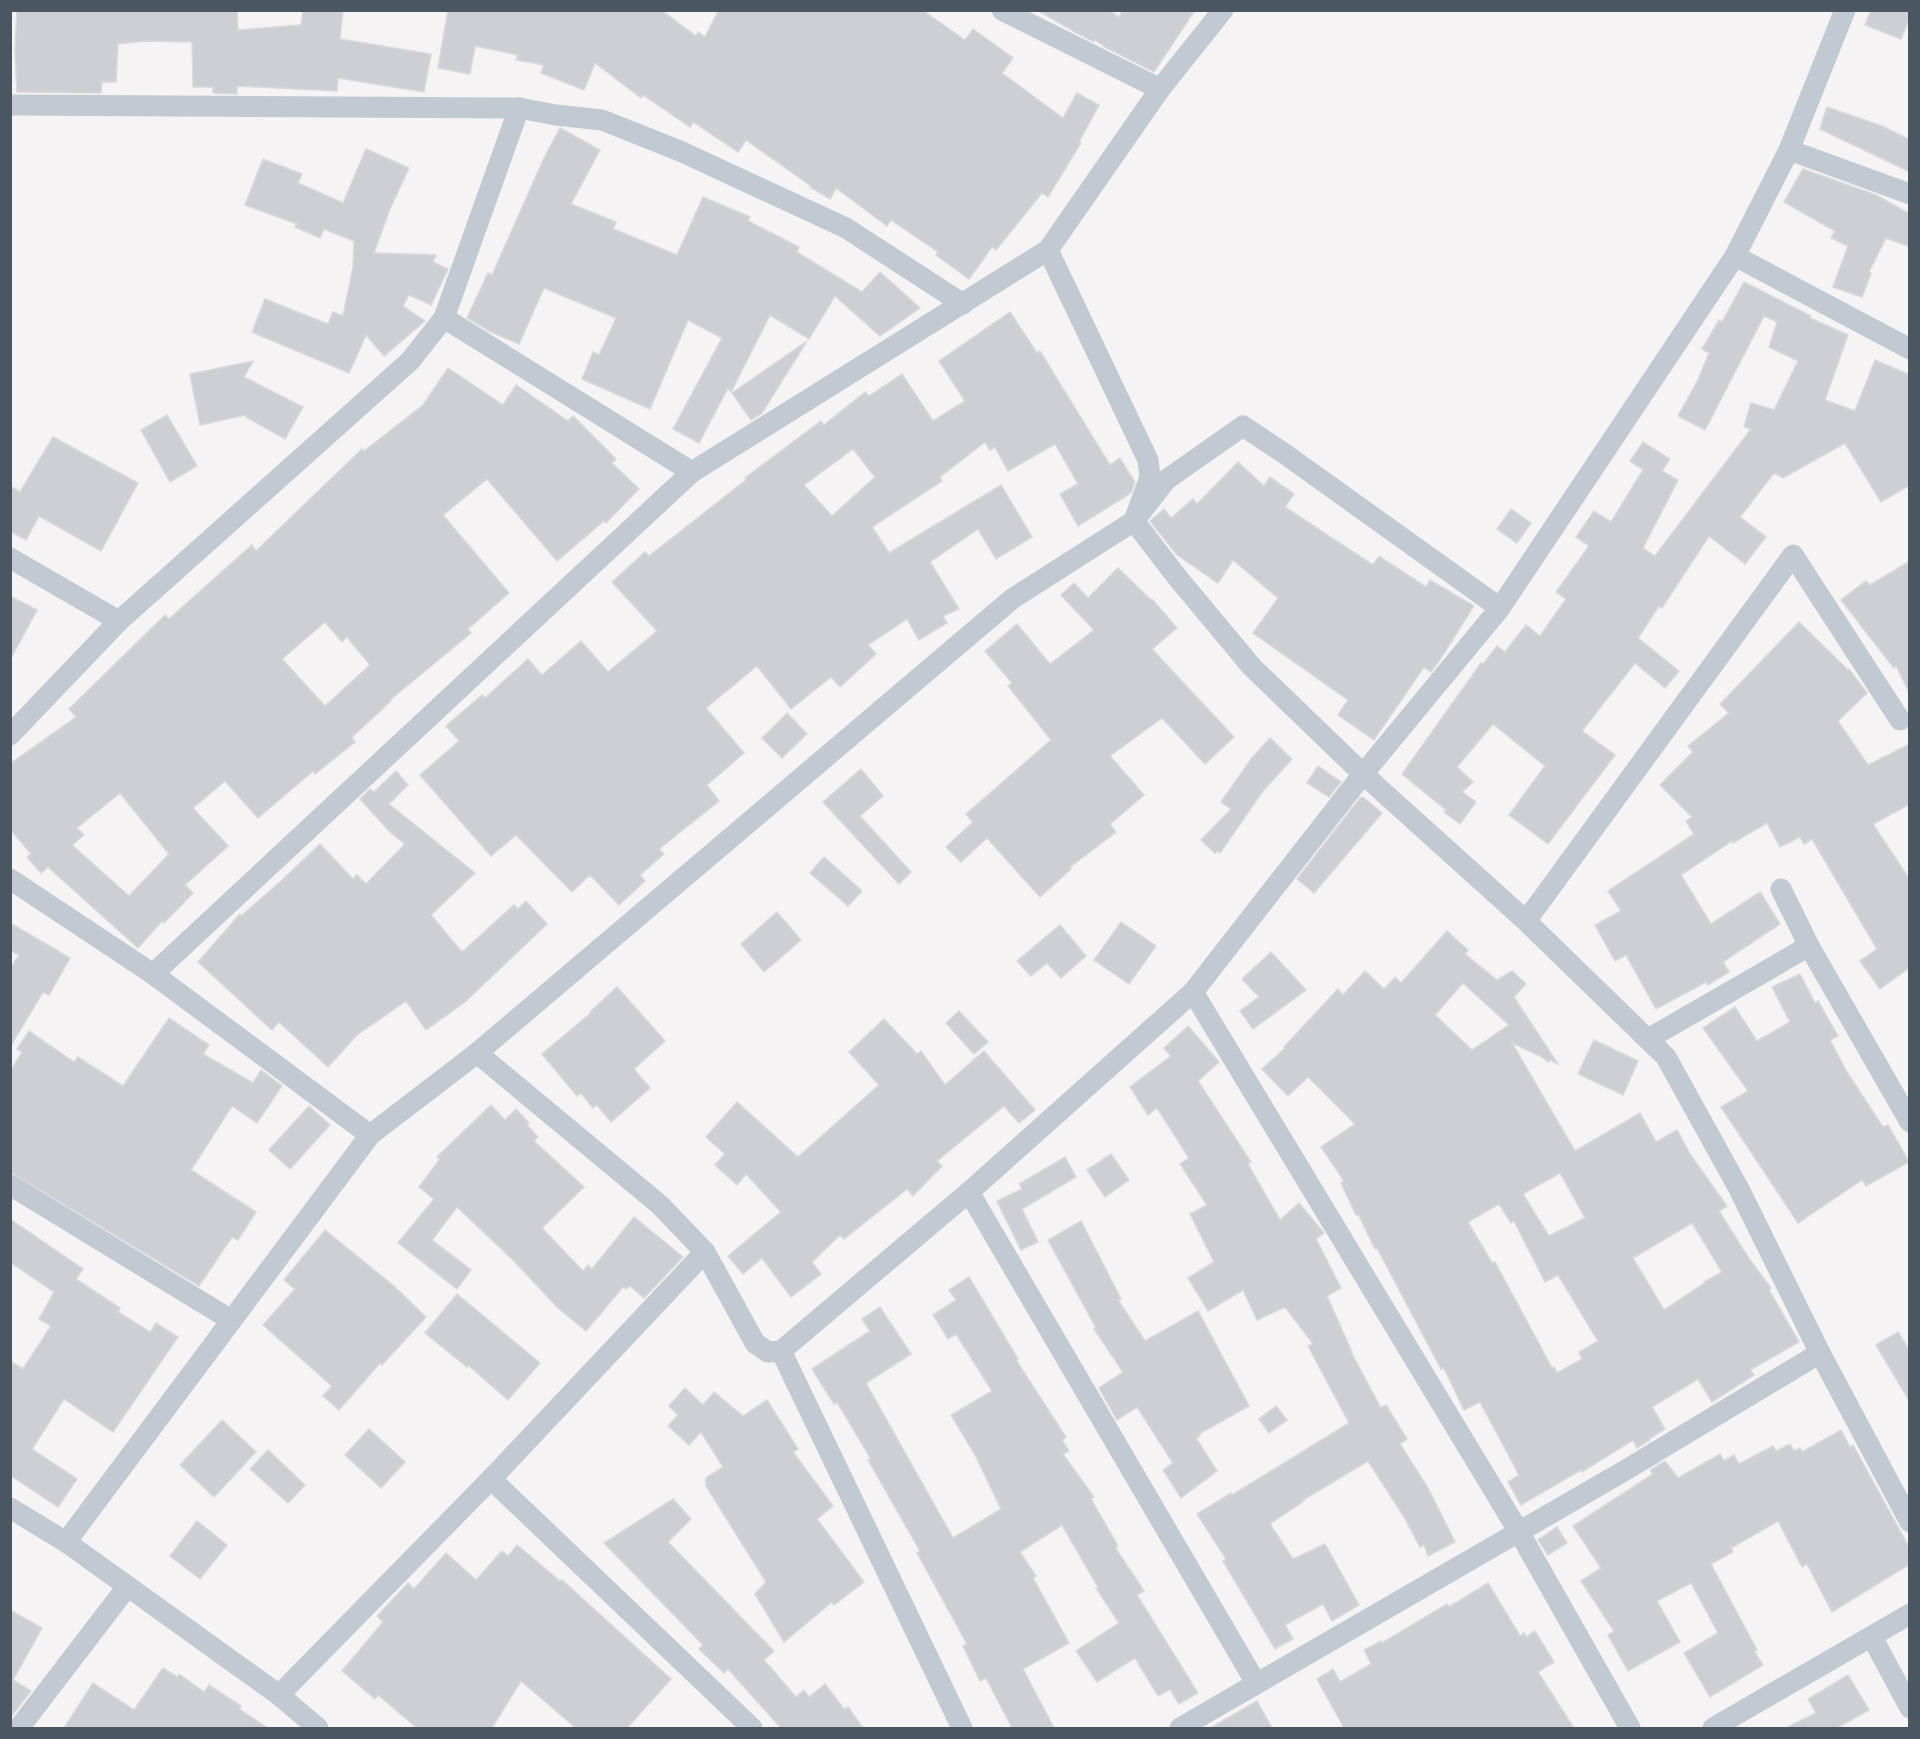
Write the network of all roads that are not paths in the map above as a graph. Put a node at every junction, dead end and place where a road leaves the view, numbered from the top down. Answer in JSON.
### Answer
{"nodes":[{"id":1,"x":1002,"y":10,"type":"edge"},
{"id":2,"x":1223,"y":10,"type":"edge"},
{"id":3,"x":1845,"y":10,"type":"edge"},
{"id":4,"x":1160,"y":89,"type":"junction"},
{"id":5,"x":10,"y":105,"type":"edge"},
{"id":6,"x":519,"y":108,"type":"junction"},
{"id":7,"x":1789,"y":150,"type":"junction"},
{"id":8,"x":1910,"y":194,"type":"edge"},
{"id":9,"x":1048,"y":250,"type":"junction"},
{"id":10,"x":1735,"y":256,"type":"junction"},
{"id":11,"x":963,"y":304,"type":"junction"},
{"id":12,"x":444,"y":318,"type":"junction"},
{"id":13,"x":1910,"y":349,"type":"edge"},
{"id":14,"x":692,"y":472,"type":"junction"},
{"id":15,"x":1134,"y":521,"type":"junction"},
{"id":16,"x":10,"y":558,"type":"edge"},
{"id":17,"x":1500,"y":608,"type":"junction"},
{"id":18,"x":118,"y":621,"type":"junction"},
{"id":19,"x":1899,"y":720,"type":"dead end"},
{"id":20,"x":10,"y":735,"type":"edge"},
{"id":21,"x":1363,"y":774,"type":"junction"},
{"id":22,"x":10,"y":879,"type":"edge"},
{"id":23,"x":1781,"y":890,"type":"dead end"},
{"id":24,"x":1526,"y":921,"type":"junction"},
{"id":25,"x":1809,"y":946,"type":"junction"},
{"id":26,"x":153,"y":974,"type":"junction"},
{"id":27,"x":1193,"y":992,"type":"junction"},
{"id":28,"x":1648,"y":1039,"type":"junction"},
{"id":29,"x":477,"y":1053,"type":"junction"},
{"id":30,"x":1910,"y":1122,"type":"edge"},
{"id":31,"x":370,"y":1135,"type":"junction"},
{"id":32,"x":10,"y":1185,"type":"edge"},
{"id":33,"x":969,"y":1192,"type":"junction"},
{"id":34,"x":705,"y":1252,"type":"junction"},
{"id":35,"x":231,"y":1320,"type":"junction"},
{"id":36,"x":781,"y":1351,"type":"junction"},
{"id":37,"x":1820,"y":1353,"type":"junction"},
{"id":38,"x":491,"y":1479,"type":"junction"},
{"id":39,"x":10,"y":1508,"type":"edge"},
{"id":40,"x":1910,"y":1522,"type":"edge"},
{"id":41,"x":1519,"y":1532,"type":"junction"},
{"id":42,"x":66,"y":1542,"type":"junction"},
{"id":43,"x":127,"y":1587,"type":"junction"},
{"id":44,"x":1910,"y":1614,"type":"edge"},
{"id":45,"x":1872,"y":1637,"type":"junction"},
{"id":46,"x":1256,"y":1683,"type":"junction"},
{"id":47,"x":279,"y":1695,"type":"junction"},
{"id":48,"x":1910,"y":1708,"type":"edge"},
{"id":49,"x":19,"y":1728,"type":"edge"},
{"id":50,"x":318,"y":1728,"type":"edge"},
{"id":51,"x":752,"y":1728,"type":"edge"},
{"id":52,"x":962,"y":1728,"type":"edge"},
{"id":53,"x":1180,"y":1728,"type":"edge"},
{"id":54,"x":1629,"y":1728,"type":"edge"},
{"id":55,"x":1713,"y":1728,"type":"edge"}],
"edges":[{"from":1,"to":4,"type":"street"},
{"from":2,"to":4,"type":"street"},
{"from":3,"to":7,"type":"street"},
{"from":4,"to":9,"type":"street"},
{"from":5,"to":6,"type":"street"},
{"from":6,"to":11,"type":"street"},
{"from":6,"to":12,"type":"street"},
{"from":7,"to":8,"type":"street"},
{"from":7,"to":10,"type":"street"},
{"from":9,"to":11,"type":"street"},
{"from":9,"to":15,"type":"street"},
{"from":10,"to":13,"type":"street"},
{"from":10,"to":17,"type":"street"},
{"from":11,"to":14,"type":"street"},
{"from":12,"to":14,"type":"street"},
{"from":12,"to":18,"type":"street"},
{"from":14,"to":26,"type":"street"},
{"from":15,"to":17,"type":"street"},
{"from":15,"to":21,"type":"street"},
{"from":15,"to":29,"type":"street"},
{"from":16,"to":18,"type":"street"},
{"from":17,"to":21,"type":"street"},
{"from":18,"to":20,"type":"street"},
{"from":19,"to":24,"type":"street"},
{"from":21,"to":24,"type":"street"},
{"from":21,"to":27,"type":"street"},
{"from":22,"to":26,"type":"street"},
{"from":23,"to":25,"type":"street"},
{"from":24,"to":28,"type":"street"},
{"from":25,"to":28,"type":"street"},
{"from":25,"to":30,"type":"street"},
{"from":26,"to":31,"type":"street"},
{"from":27,"to":33,"type":"street"},
{"from":27,"to":41,"type":"street"},
{"from":28,"to":37,"type":"street"},
{"from":29,"to":31,"type":"street"},
{"from":29,"to":34,"type":"street"},
{"from":31,"to":35,"type":"street"},
{"from":32,"to":35,"type":"street"},
{"from":33,"to":36,"type":"street"},
{"from":33,"to":46,"type":"street"},
{"from":34,"to":36,"type":"street"},
{"from":34,"to":38,"type":"street"},
{"from":35,"to":42,"type":"street"},
{"from":36,"to":52,"type":"street"},
{"from":37,"to":40,"type":"street"},
{"from":37,"to":41,"type":"street"},
{"from":38,"to":47,"type":"street"},
{"from":38,"to":51,"type":"street"},
{"from":39,"to":42,"type":"street"},
{"from":41,"to":46,"type":"street"},
{"from":41,"to":54,"type":"street"},
{"from":42,"to":43,"type":"street"},
{"from":43,"to":47,"type":"street"},
{"from":43,"to":49,"type":"street"},
{"from":44,"to":45,"type":"street"},
{"from":45,"to":48,"type":"street"},
{"from":45,"to":55,"type":"street"},
{"from":46,"to":53,"type":"street"},
{"from":47,"to":50,"type":"street"}]}
